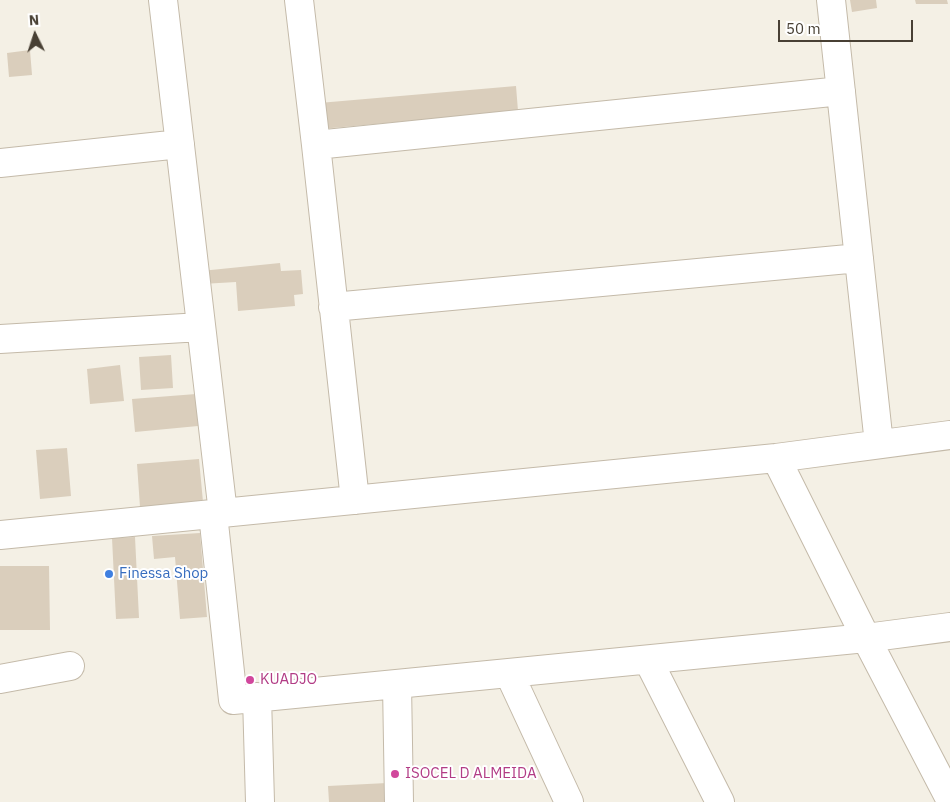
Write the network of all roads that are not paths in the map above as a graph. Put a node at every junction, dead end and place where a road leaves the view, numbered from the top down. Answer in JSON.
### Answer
{"nodes":[{"id":1,"x":163,"y":0,"type":"edge"},
{"id":2,"x":299,"y":0,"type":"edge"},
{"id":3,"x":831,"y":0,"type":"edge"},
{"id":4,"x":841,"y":91,"type":"junction"},
{"id":5,"x":180,"y":144,"type":"junction"},
{"id":6,"x":316,"y":145,"type":"junction"},
{"id":7,"x":0,"y":163,"type":"edge"},
{"id":8,"x":859,"y":258,"type":"junction"},
{"id":9,"x":333,"y":307,"type":"junction"},
{"id":10,"x":201,"y":327,"type":"junction"},
{"id":11,"x":0,"y":339,"type":"edge"},
{"id":12,"x":950,"y":435,"type":"edge"},
{"id":13,"x":879,"y":444,"type":"junction"},
{"id":14,"x":776,"y":458,"type":"junction"},
{"id":15,"x":355,"y":500,"type":"junction"},
{"id":16,"x":218,"y":513,"type":"junction"},
{"id":17,"x":0,"y":535,"type":"edge"},
{"id":18,"x":950,"y":626,"type":"edge"},
{"id":19,"x":866,"y":638,"type":"junction"},
{"id":20,"x":648,"y":660,"type":"junction"},
{"id":21,"x":70,"y":666,"type":"dead end"},
{"id":22,"x":509,"y":673,"type":"junction"},
{"id":23,"x":0,"y":679,"type":"edge"},
{"id":24,"x":397,"y":684,"type":"junction"},
{"id":25,"x":258,"y":697,"type":"junction"},
{"id":26,"x":950,"y":800,"type":"edge"},
{"id":27,"x":260,"y":802,"type":"edge"},
{"id":28,"x":399,"y":802,"type":"edge"},
{"id":29,"x":569,"y":802,"type":"edge"},
{"id":30,"x":720,"y":802,"type":"edge"}],
"edges":[{"from":1,"to":5,"type":"street"},
{"from":2,"to":6,"type":"street"},
{"from":3,"to":4,"type":"street"},
{"from":4,"to":6,"type":"street"},
{"from":4,"to":8,"type":"street"},
{"from":5,"to":7,"type":"street"},
{"from":5,"to":10,"type":"street"},
{"from":6,"to":9,"type":"street"},
{"from":8,"to":9,"type":"street"},
{"from":8,"to":13,"type":"street"},
{"from":9,"to":15,"type":"street"},
{"from":10,"to":11,"type":"street"},
{"from":10,"to":16,"type":"street"},
{"from":12,"to":13,"type":"street"},
{"from":13,"to":14,"type":"street"},
{"from":14,"to":15,"type":"street"},
{"from":14,"to":19,"type":"street"},
{"from":15,"to":16,"type":"street"},
{"from":16,"to":17,"type":"street"},
{"from":16,"to":25,"type":"street"},
{"from":18,"to":19,"type":"street"},
{"from":19,"to":20,"type":"street"},
{"from":19,"to":26,"type":"street"},
{"from":20,"to":22,"type":"street"},
{"from":20,"to":30,"type":"street"},
{"from":21,"to":23,"type":"street"},
{"from":22,"to":24,"type":"street"},
{"from":22,"to":29,"type":"street"},
{"from":24,"to":25,"type":"street"},
{"from":24,"to":28,"type":"street"},
{"from":25,"to":27,"type":"street"}]}
